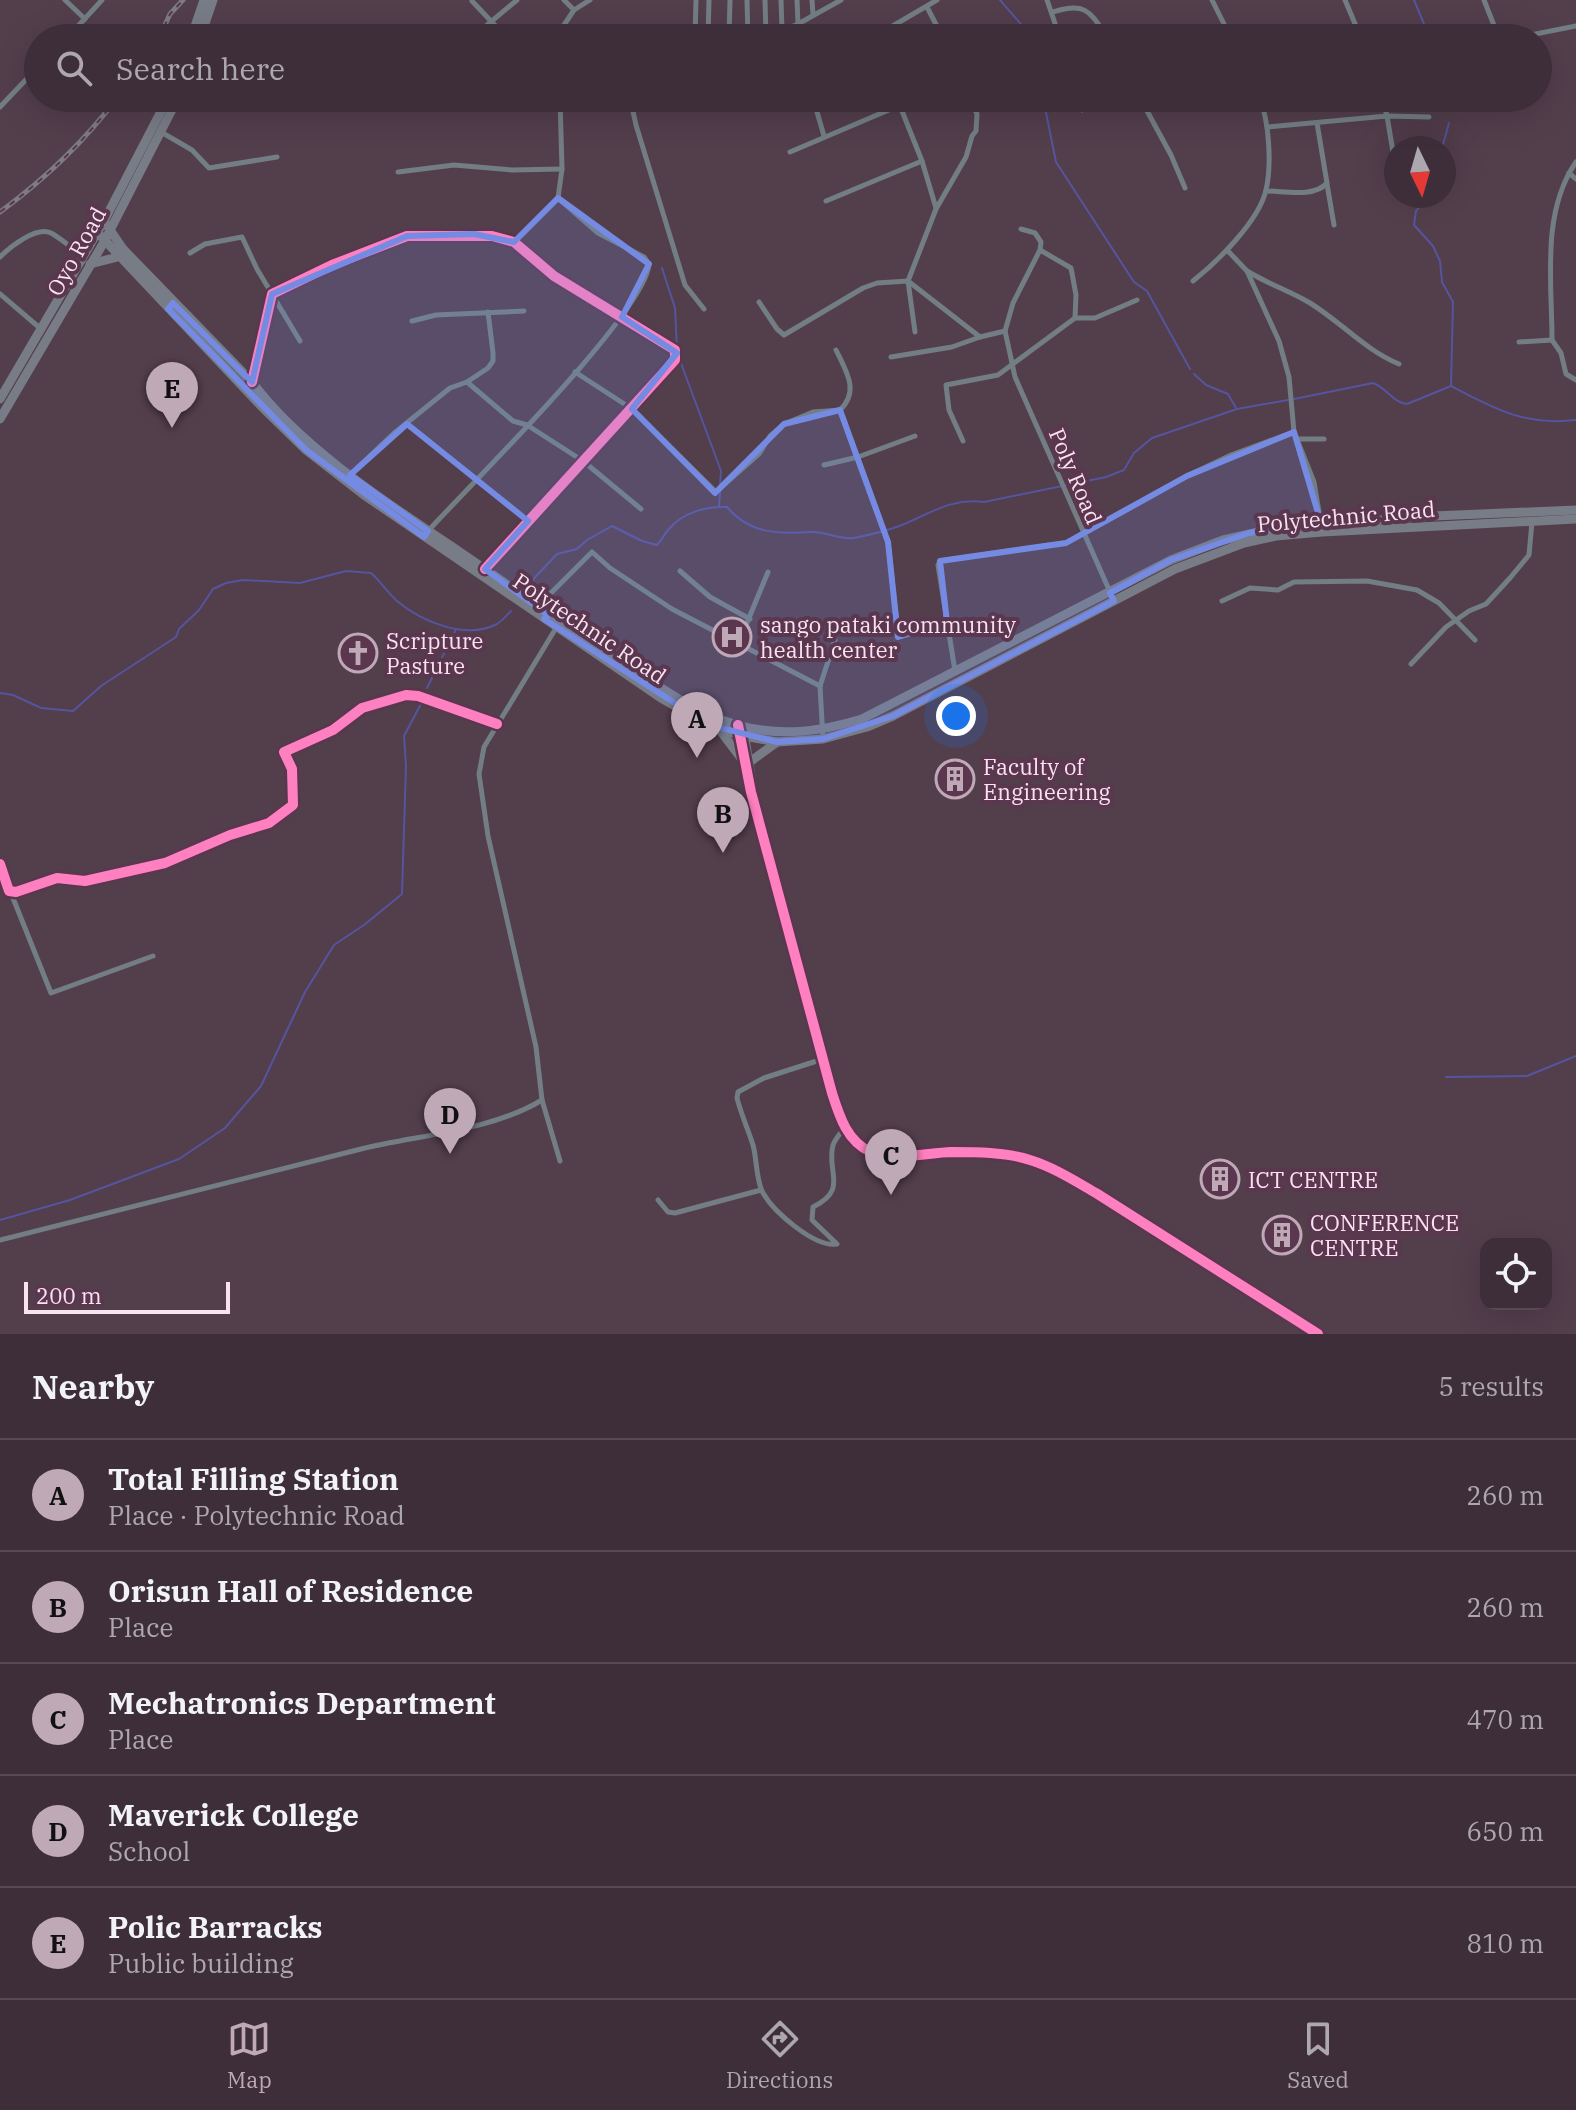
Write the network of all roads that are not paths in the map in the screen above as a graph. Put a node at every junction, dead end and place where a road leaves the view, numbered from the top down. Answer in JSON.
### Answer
{"nodes":[{"id":1,"x":65,"y":0,"type":"edge"},
{"id":2,"x":102,"y":0,"type":"edge"},
{"id":3,"x":204,"y":0,"type":"edge"},
{"id":4,"x":213,"y":0,"type":"edge"},
{"id":5,"x":517,"y":0,"type":"edge"},
{"id":6,"x":564,"y":0,"type":"edge"},
{"id":7,"x":590,"y":0,"type":"edge"},
{"id":8,"x":696,"y":0,"type":"edge"},
{"id":9,"x":709,"y":0,"type":"edge"},
{"id":10,"x":730,"y":0,"type":"edge"},
{"id":11,"x":747,"y":0,"type":"edge"},
{"id":12,"x":765,"y":0,"type":"edge"},
{"id":13,"x":781,"y":0,"type":"edge"},
{"id":14,"x":797,"y":0,"type":"edge"},
{"id":15,"x":812,"y":0,"type":"edge"},
{"id":16,"x":827,"y":0,"type":"edge"},
{"id":17,"x":841,"y":0,"type":"edge"},
{"id":18,"x":937,"y":0,"type":"edge"},
{"id":19,"x":1047,"y":0,"type":"edge"},
{"id":20,"x":1212,"y":0,"type":"edge"},
{"id":21,"x":1345,"y":0,"type":"edge"},
{"id":22,"x":1484,"y":0,"type":"edge"},
{"id":23,"x":472,"y":1,"type":"edge"},
{"id":24,"x":927,"y":7,"type":"junction"},
{"id":25,"x":827,"y":8,"type":"junction"},
{"id":26,"x":574,"y":10,"type":"junction"},
{"id":27,"x":1053,"y":12,"type":"junction"},
{"id":28,"x":813,"y":16,"type":"junction"},
{"id":29,"x":85,"y":19,"type":"junction"},
{"id":30,"x":492,"y":22,"type":"junction"},
{"id":31,"x":80,"y":24,"type":"edge"},
{"id":32,"x":196,"y":24,"type":"edge"},
{"id":33,"x":205,"y":24,"type":"edge"},
{"id":34,"x":489,"y":24,"type":"edge"},
{"id":35,"x":565,"y":24,"type":"edge"},
{"id":36,"x":695,"y":24,"type":"edge"},
{"id":37,"x":708,"y":24,"type":"edge"},
{"id":38,"x":729,"y":24,"type":"edge"},
{"id":39,"x":748,"y":24,"type":"edge"},
{"id":40,"x":765,"y":24,"type":"edge"},
{"id":41,"x":782,"y":24,"type":"edge"},
{"id":42,"x":798,"y":24,"type":"joint"},
{"id":43,"x":897,"y":24,"type":"edge"},
{"id":44,"x":936,"y":24,"type":"edge"},
{"id":45,"x":1056,"y":24,"type":"edge"},
{"id":46,"x":1098,"y":24,"type":"edge"},
{"id":47,"x":1224,"y":24,"type":"edge"},
{"id":48,"x":1355,"y":24,"type":"edge"},
{"id":49,"x":1493,"y":24,"type":"edge"},
{"id":50,"x":1576,"y":26,"type":"edge"},
{"id":51,"x":1552,"y":31,"type":"edge"},
{"id":52,"x":24,"y":82,"type":"edge"},
{"id":53,"x":0,"y":107,"type":"edge"},
{"id":54,"x":161,"y":112,"type":"edge"},
{"id":55,"x":171,"y":112,"type":"edge"},
{"id":56,"x":560,"y":112,"type":"edge"},
{"id":57,"x":633,"y":112,"type":"edge"},
{"id":58,"x":817,"y":112,"type":"edge"},
{"id":59,"x":885,"y":112,"type":"edge"},
{"id":60,"x":902,"y":112,"type":"edge"},
{"id":61,"x":976,"y":112,"type":"edge"},
{"id":62,"x":1148,"y":112,"type":"edge"},
{"id":63,"x":1264,"y":112,"type":"edge"},
{"id":64,"x":1386,"y":112,"type":"edge"},
{"id":65,"x":1387,"y":116,"type":"junction"},
{"id":66,"x":1429,"y":117,"type":"dead end"},
{"id":67,"x":1317,"y":123,"type":"junction"},
{"id":68,"x":1268,"y":127,"type":"junction"},
{"id":69,"x":161,"y":132,"type":"junction"},
{"id":70,"x":824,"y":136,"type":"junction"},
{"id":71,"x":1390,"y":136,"type":"edge"},
{"id":72,"x":790,"y":152,"type":"dead end"},
{"id":73,"x":277,"y":157,"type":"dead end"},
{"id":74,"x":922,"y":161,"type":"junction"},
{"id":75,"x":1576,"y":162,"type":"edge"},
{"id":76,"x":562,"y":169,"type":"junction"},
{"id":77,"x":398,"y":172,"type":"dead end"},
{"id":78,"x":1569,"y":173,"type":"junction"},
{"id":79,"x":1576,"y":179,"type":"edge"},
{"id":80,"x":1327,"y":183,"type":"junction"},
{"id":81,"x":1185,"y":188,"type":"dead end"},
{"id":82,"x":1266,"y":191,"type":"junction"},
{"id":83,"x":558,"y":198,"type":"junction"},
{"id":84,"x":826,"y":201,"type":"dead end"},
{"id":85,"x":936,"y":209,"type":"junction"},
{"id":86,"x":1334,"y":225,"type":"dead end"},
{"id":87,"x":107,"y":226,"type":"junction"},
{"id":88,"x":1021,"y":229,"type":"dead end"},
{"id":89,"x":97,"y":232,"type":"junction"},
{"id":90,"x":104,"y":242,"type":"junction"},
{"id":91,"x":514,"y":242,"type":"junction"},
{"id":92,"x":1040,"y":250,"type":"junction"},
{"id":93,"x":1227,"y":250,"type":"junction"},
{"id":94,"x":190,"y":253,"type":"dead end"},
{"id":95,"x":0,"y":257,"type":"edge"},
{"id":96,"x":118,"y":257,"type":"junction"},
{"id":97,"x":87,"y":260,"type":"junction"},
{"id":98,"x":1247,"y":271,"type":"junction"},
{"id":99,"x":908,"y":281,"type":"junction"},
{"id":100,"x":1193,"y":281,"type":"dead end"},
{"id":101,"x":0,"y":294,"type":"edge"},
{"id":102,"x":272,"y":294,"type":"junction"},
{"id":103,"x":1137,"y":300,"type":"dead end"},
{"id":104,"x":759,"y":302,"type":"dead end"},
{"id":105,"x":171,"y":306,"type":"junction"},
{"id":106,"x":704,"y":309,"type":"dead end"},
{"id":107,"x":524,"y":311,"type":"dead end"},
{"id":108,"x":488,"y":312,"type":"junction"},
{"id":109,"x":622,"y":317,"type":"junction"},
{"id":110,"x":1075,"y":318,"type":"junction"},
{"id":111,"x":412,"y":321,"type":"dead end"},
{"id":112,"x":41,"y":329,"type":"junction"},
{"id":113,"x":1005,"y":331,"type":"junction"},
{"id":114,"x":915,"y":332,"type":"dead end"},
{"id":115,"x":980,"y":337,"type":"junction"},
{"id":116,"x":1552,"y":340,"type":"junction"},
{"id":117,"x":300,"y":341,"type":"dead end"},
{"id":118,"x":1519,"y":342,"type":"dead end"},
{"id":119,"x":836,"y":350,"type":"dead end"},
{"id":120,"x":891,"y":357,"type":"dead end"},
{"id":121,"x":1012,"y":363,"type":"junction"},
{"id":122,"x":1399,"y":364,"type":"dead end"},
{"id":123,"x":575,"y":372,"type":"junction"},
{"id":124,"x":1576,"y":380,"type":"edge"},
{"id":125,"x":252,"y":382,"type":"junction"},
{"id":126,"x":467,"y":382,"type":"junction"},
{"id":127,"x":0,"y":399,"type":"edge"},
{"id":128,"x":632,"y":409,"type":"junction"},
{"id":129,"x":840,"y":410,"type":"junction"},
{"id":130,"x":0,"y":419,"type":"edge"},
{"id":131,"x":407,"y":424,"type":"junction"},
{"id":132,"x":527,"y":425,"type":"junction"},
{"id":133,"x":1294,"y":432,"type":"junction"},
{"id":134,"x":915,"y":436,"type":"dead end"},
{"id":135,"x":1297,"y":439,"type":"junction"},
{"id":136,"x":1324,"y":439,"type":"dead end"},
{"id":137,"x":963,"y":441,"type":"dead end"},
{"id":138,"x":858,"y":457,"type":"junction"},
{"id":139,"x":583,"y":461,"type":"junction"},
{"id":140,"x":824,"y":465,"type":"dead end"},
{"id":141,"x":350,"y":475,"type":"junction"},
{"id":142,"x":477,"y":479,"type":"junction"},
{"id":143,"x":641,"y":509,"type":"dead end"},
{"id":144,"x":1576,"y":510,"type":"edge"},
{"id":145,"x":1576,"y":519,"type":"edge"},
{"id":146,"x":528,"y":521,"type":"junction"},
{"id":147,"x":1532,"y":522,"type":"junction"},
{"id":148,"x":1321,"y":528,"type":"junction"},
{"id":149,"x":426,"y":534,"type":"junction"},
{"id":150,"x":1083,"y":535,"type":"junction"},
{"id":151,"x":485,"y":569,"type":"junction"},
{"id":152,"x":680,"y":571,"type":"dead end"},
{"id":153,"x":768,"y":572,"type":"dead end"},
{"id":154,"x":1112,"y":597,"type":"junction"},
{"id":155,"x":1222,"y":601,"type":"dead end"},
{"id":156,"x":538,"y":607,"type":"junction"},
{"id":157,"x":546,"y":616,"type":"junction"},
{"id":158,"x":750,"y":619,"type":"junction"},
{"id":159,"x":1457,"y":619,"type":"junction"},
{"id":160,"x":947,"y":622,"type":"junction"},
{"id":161,"x":556,"y":628,"type":"junction"},
{"id":162,"x":835,"y":640,"type":"dead end"},
{"id":163,"x":1475,"y":640,"type":"dead end"},
{"id":164,"x":739,"y":642,"type":"junction"},
{"id":165,"x":726,"y":650,"type":"dead end"},
{"id":166,"x":988,"y":661,"type":"junction"},
{"id":167,"x":1411,"y":664,"type":"dead end"},
{"id":168,"x":955,"y":672,"type":"junction"},
{"id":169,"x":820,"y":686,"type":"junction"},
{"id":170,"x":497,"y":724,"type":"junction"},
{"id":171,"x":719,"y":729,"type":"junction"},
{"id":172,"x":822,"y":735,"type":"junction"},
{"id":173,"x":743,"y":736,"type":"junction"},
{"id":174,"x":777,"y":742,"type":"junction"},
{"id":175,"x":748,"y":762,"type":"junction"},
{"id":176,"x":0,"y":864,"type":"edge"},
{"id":177,"x":11,"y":893,"type":"junction"},
{"id":178,"x":153,"y":956,"type":"dead end"},
{"id":179,"x":823,"y":1059,"type":"junction"},
{"id":180,"x":542,"y":1100,"type":"junction"},
{"id":181,"x":844,"y":1128,"type":"junction"},
{"id":182,"x":560,"y":1161,"type":"dead end"},
{"id":183,"x":761,"y":1190,"type":"junction"},
{"id":184,"x":658,"y":1200,"type":"dead end"},
{"id":185,"x":0,"y":1240,"type":"edge"},
{"id":186,"x":1318,"y":1334,"type":"edge"}],
"edges":[{"from":1,"to":29,"type":"street"},
{"from":2,"to":29,"type":"street"},
{"from":3,"to":32,"type":"main road"},
{"from":4,"to":33,"type":"main road"},
{"from":5,"to":30,"type":"street"},
{"from":6,"to":26,"type":"street"},
{"from":7,"to":26,"type":"street"},
{"from":8,"to":36,"type":"street"},
{"from":9,"to":37,"type":"street"},
{"from":10,"to":38,"type":"street"},
{"from":11,"to":39,"type":"street"},
{"from":12,"to":40,"type":"street"},
{"from":13,"to":41,"type":"street"},
{"from":14,"to":42,"type":"street"},
{"from":15,"to":28,"type":"street"},
{"from":16,"to":25,"type":"street"},
{"from":17,"to":25,"type":"street"},
{"from":18,"to":24,"type":"street"},
{"from":19,"to":27,"type":"street"},
{"from":20,"to":47,"type":"street"},
{"from":21,"to":48,"type":"street"},
{"from":22,"to":49,"type":"street"},
{"from":23,"to":30,"type":"street"},
{"from":24,"to":43,"type":"street"},
{"from":24,"to":44,"type":"street"},
{"from":25,"to":28,"type":"street"},
{"from":26,"to":35,"type":"street"},
{"from":27,"to":45,"type":"street"},
{"from":27,"to":46,"type":"street"},
{"from":28,"to":42,"type":"street"},
{"from":29,"to":31,"type":"street"},
{"from":30,"to":34,"type":"street"},
{"from":50,"to":51,"type":"street"},
{"from":52,"to":53,"type":"street"},
{"from":54,"to":87,"type":"main road","name":"Oyo Road"},
{"from":55,"to":69,"type":"main road","name":"Oyo Road"},
{"from":56,"to":76,"type":"street"},
{"from":57,"to":106,"type":"street"},
{"from":58,"to":70,"type":"street"},
{"from":59,"to":70,"type":"street"},
{"from":60,"to":74,"type":"street"},
{"from":61,"to":85,"type":"street"},
{"from":62,"to":81,"type":"street"},
{"from":63,"to":68,"type":"street"},
{"from":64,"to":65,"type":"street"},
{"from":65,"to":66,"type":"street"},
{"from":65,"to":67,"type":"street"},
{"from":65,"to":71,"type":"street"},
{"from":67,"to":68,"type":"street"},
{"from":67,"to":80,"type":"street"},
{"from":68,"to":82,"type":"street"},
{"from":69,"to":73,"type":"street"},
{"from":69,"to":87,"type":"main road","name":"Oyo Road"},
{"from":70,"to":72,"type":"street"},
{"from":74,"to":84,"type":"street"},
{"from":74,"to":85,"type":"street"},
{"from":75,"to":78,"type":"street"},
{"from":76,"to":77,"type":"street"},
{"from":76,"to":83,"type":"street"},
{"from":78,"to":79,"type":"street"},
{"from":78,"to":116,"type":"street"},
{"from":80,"to":82,"type":"street"},
{"from":80,"to":86,"type":"street"},
{"from":82,"to":93,"type":"street"},
{"from":83,"to":91,"type":"street"},
{"from":83,"to":109,"type":"street"},
{"from":85,"to":99,"type":"street"},
{"from":87,"to":89,"type":"main road","name":"Oyo Road"},
{"from":87,"to":90,"type":"main road","name":"Oyo Road"},
{"from":87,"to":105,"type":"main road","name":"Polytechnic Road"},
{"from":88,"to":92,"type":"street"},
{"from":89,"to":90,"type":"main road","name":"Polytechnic Road"},
{"from":89,"to":97,"type":"main road","name":"Oyo Road"},
{"from":90,"to":96,"type":"main road","name":"Polytechnic Road"},
{"from":90,"to":97,"type":"main road","name":"Oyo Road"},
{"from":91,"to":102,"type":"street"},
{"from":91,"to":109,"type":"street"},
{"from":92,"to":110,"type":"street"},
{"from":92,"to":113,"type":"street"},
{"from":93,"to":98,"type":"street"},
{"from":93,"to":100,"type":"street"},
{"from":94,"to":102,"type":"street"},
{"from":95,"to":97,"type":"street"},
{"from":96,"to":97,"type":"main road"},
{"from":96,"to":105,"type":"main road","name":"Polytechnic Road"},
{"from":97,"to":112,"type":"main road","name":"Oyo Road"},
{"from":97,"to":130,"type":"main road","name":"Oyo Road"},
{"from":98,"to":122,"type":"street"},
{"from":98,"to":133,"type":"street"},
{"from":99,"to":104,"type":"street"},
{"from":99,"to":114,"type":"street"},
{"from":99,"to":115,"type":"street"},
{"from":101,"to":112,"type":"street"},
{"from":102,"to":117,"type":"street"},
{"from":102,"to":125,"type":"street"},
{"from":103,"to":110,"type":"street"},
{"from":105,"to":125,"type":"main road","name":"Polytechnic Road"},
{"from":105,"to":149,"type":"main road","name":"Polytechnic Road"},
{"from":107,"to":108,"type":"street"},
{"from":108,"to":111,"type":"street"},
{"from":108,"to":126,"type":"street"},
{"from":109,"to":123,"type":"street"},
{"from":109,"to":128,"type":"street"},
{"from":110,"to":121,"type":"street"},
{"from":112,"to":127,"type":"main road","name":"Oyo Road"},
{"from":113,"to":115,"type":"street"},
{"from":113,"to":121,"type":"street","name":"Poly Road"},
{"from":115,"to":120,"type":"street"},
{"from":116,"to":118,"type":"street"},
{"from":116,"to":124,"type":"street"},
{"from":119,"to":129,"type":"street"},
{"from":121,"to":137,"type":"street"},
{"from":121,"to":150,"type":"street","name":"Poly Road"},
{"from":123,"to":128,"type":"street"},
{"from":123,"to":132,"type":"street"},
{"from":125,"to":141,"type":"main road","name":"Polytechnic Road"},
{"from":126,"to":131,"type":"street"},
{"from":126,"to":132,"type":"street"},
{"from":128,"to":129,"type":"street"},
{"from":128,"to":139,"type":"street"},
{"from":129,"to":138,"type":"street"},
{"from":131,"to":141,"type":"street"},
{"from":131,"to":142,"type":"street"},
{"from":132,"to":139,"type":"street"},
{"from":132,"to":142,"type":"street"},
{"from":133,"to":135,"type":"street"},
{"from":133,"to":150,"type":"street"},
{"from":134,"to":138,"type":"street"},
{"from":135,"to":136,"type":"street"},
{"from":135,"to":148,"type":"street"},
{"from":138,"to":140,"type":"street"},
{"from":138,"to":160,"type":"street"},
{"from":139,"to":143,"type":"street"},
{"from":139,"to":146,"type":"street"},
{"from":141,"to":149,"type":"main road","name":"Polytechnic Road"},
{"from":142,"to":146,"type":"street"},
{"from":142,"to":149,"type":"street"},
{"from":144,"to":148,"type":"main road","name":"Polytechnic Road"},
{"from":145,"to":147,"type":"main road","name":"Polytechnic Road"},
{"from":146,"to":151,"type":"street"},
{"from":147,"to":148,"type":"main road","name":"Polytechnic Road"},
{"from":147,"to":159,"type":"street"},
{"from":148,"to":154,"type":"main road","name":"Polytechnic Road"},
{"from":149,"to":151,"type":"main road","name":"Polytechnic Road"},
{"from":149,"to":157,"type":"main road","name":"Polytechnic Road"},
{"from":150,"to":154,"type":"street","name":"Poly Road"},
{"from":150,"to":160,"type":"street"},
{"from":151,"to":156,"type":"main road","name":"Polytechnic Road"},
{"from":152,"to":158,"type":"street"},
{"from":153,"to":158,"type":"street"},
{"from":154,"to":166,"type":"main road","name":"Polytechnic Road"},
{"from":155,"to":159,"type":"street"},
{"from":156,"to":157,"type":"main road","name":"Polytechnic Road"},
{"from":156,"to":164,"type":"street"},
{"from":157,"to":161,"type":"main road","name":"Polytechnic Road"},
{"from":157,"to":172,"type":"main road","name":"Polytechnic Road"},
{"from":158,"to":164,"type":"street"},
{"from":159,"to":163,"type":"street"},
{"from":159,"to":167,"type":"street"},
{"from":160,"to":168,"type":"street"},
{"from":161,"to":170,"type":"street"},
{"from":161,"to":171,"type":"main road","name":"Polytechnic Road"},
{"from":162,"to":169,"type":"street"},
{"from":164,"to":165,"type":"street"},
{"from":164,"to":169,"type":"street"},
{"from":166,"to":168,"type":"main road","name":"Polytechnic Road"},
{"from":166,"to":172,"type":"main road","name":"Polytechnic Road"},
{"from":168,"to":172,"type":"main road","name":"Polytechnic Road"},
{"from":169,"to":172,"type":"street"},
{"from":170,"to":177,"type":"street"},
{"from":170,"to":180,"type":"street"},
{"from":171,"to":173,"type":"main road","name":"Polytechnic Road"},
{"from":171,"to":175,"type":"main road"},
{"from":172,"to":174,"type":"main road","name":"Polytechnic Road"},
{"from":173,"to":174,"type":"main road","name":"Polytechnic Road"},
{"from":173,"to":175,"type":"street"},
{"from":174,"to":175,"type":"main road"},
{"from":175,"to":179,"type":"street"},
{"from":176,"to":177,"type":"street"},
{"from":177,"to":178,"type":"street"},
{"from":179,"to":181,"type":"street"},
{"from":179,"to":183,"type":"street"},
{"from":180,"to":182,"type":"street"},
{"from":180,"to":185,"type":"street"},
{"from":181,"to":183,"type":"street"},
{"from":181,"to":186,"type":"street"},
{"from":183,"to":184,"type":"street"}]}
